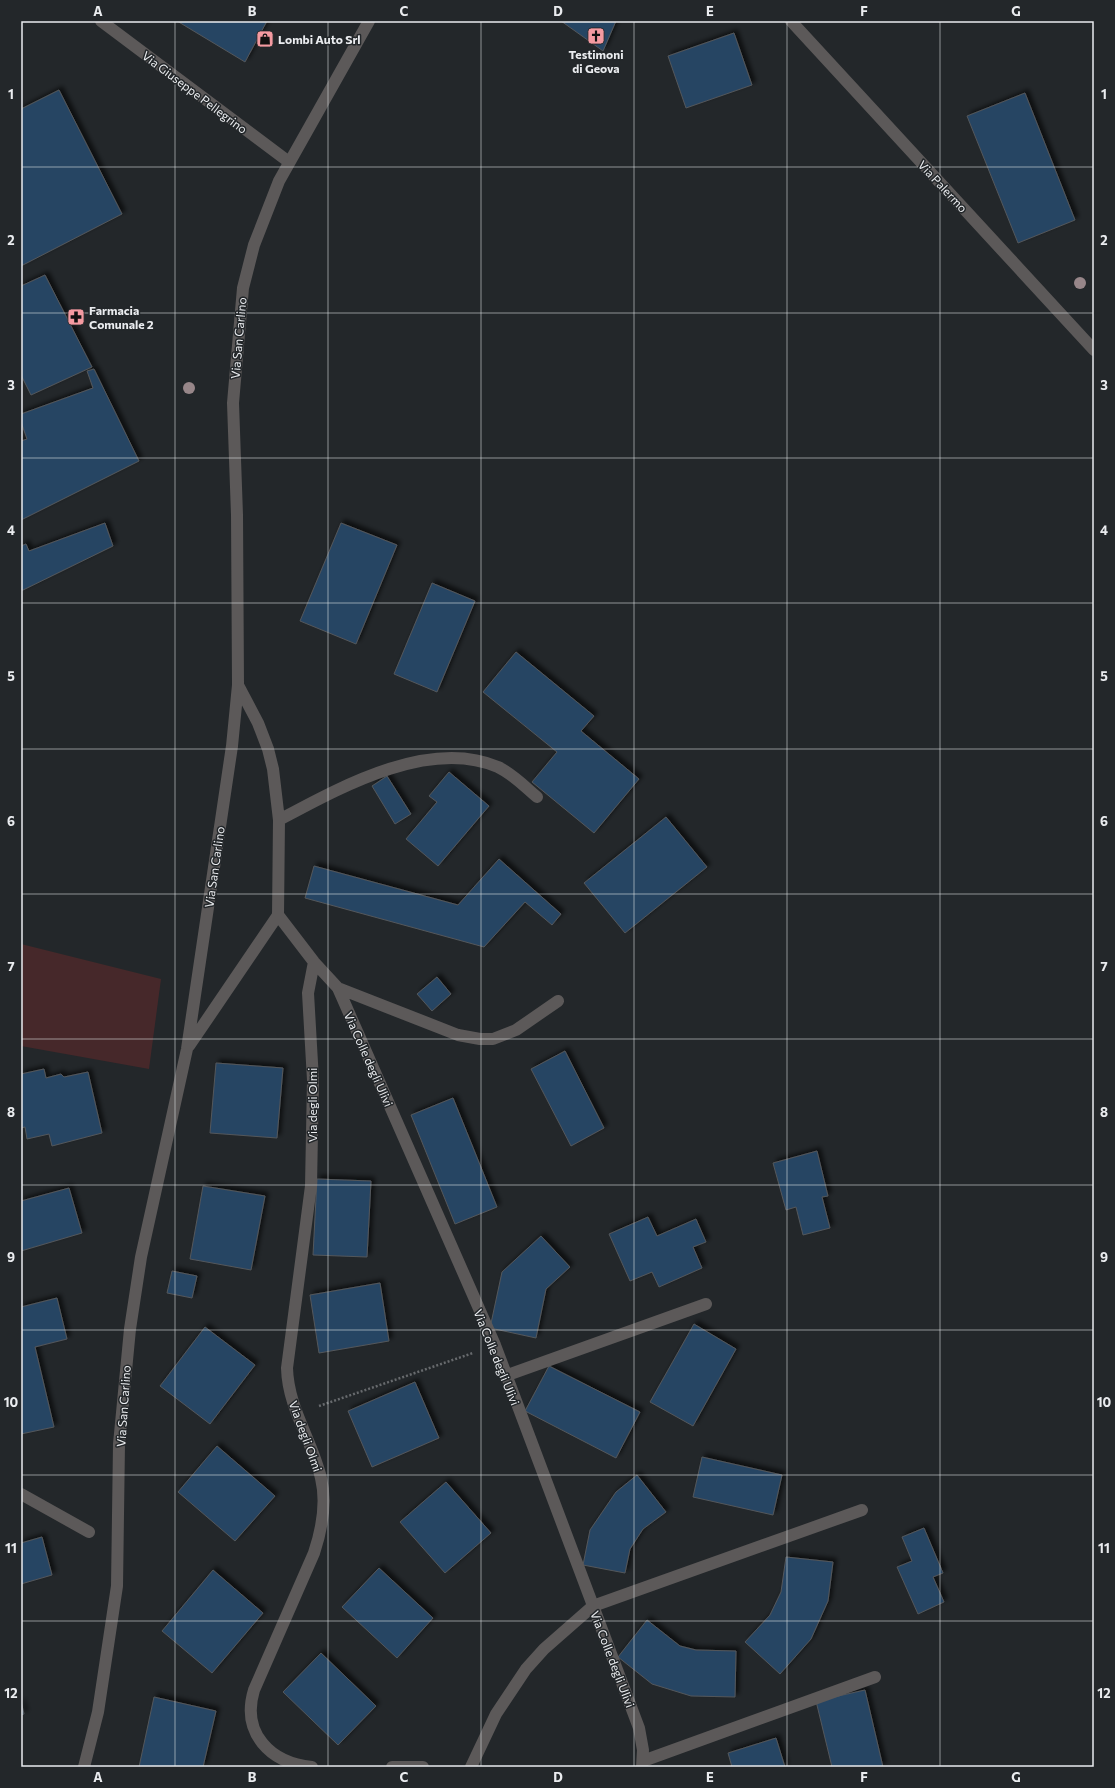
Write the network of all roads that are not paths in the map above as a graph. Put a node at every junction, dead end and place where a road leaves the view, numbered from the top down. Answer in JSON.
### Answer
{"nodes":[{"id":1,"x":101,"y":21,"type":"edge"},
{"id":2,"x":369,"y":21,"type":"edge"},
{"id":3,"x":791,"y":21,"type":"edge"},
{"id":4,"x":289,"y":162,"type":"junction"},
{"id":5,"x":1094,"y":350,"type":"edge"},
{"id":6,"x":238,"y":685,"type":"junction"},
{"id":7,"x":536,"y":797,"type":"dead end"},
{"id":8,"x":279,"y":820,"type":"junction"},
{"id":9,"x":278,"y":915,"type":"junction"},
{"id":10,"x":314,"y":962,"type":"junction"},
{"id":11,"x":338,"y":988,"type":"junction"},
{"id":12,"x":558,"y":1001,"type":"dead end"},
{"id":13,"x":187,"y":1049,"type":"junction"},
{"id":14,"x":706,"y":1304,"type":"dead end"},
{"id":15,"x":505,"y":1376,"type":"junction"},
{"id":16,"x":21,"y":1494,"type":"edge"},
{"id":17,"x":862,"y":1510,"type":"dead end"},
{"id":18,"x":90,"y":1532,"type":"dead end"},
{"id":19,"x":593,"y":1606,"type":"junction"},
{"id":20,"x":875,"y":1677,"type":"dead end"},
{"id":21,"x":642,"y":1764,"type":"edge"},
{"id":22,"x":84,"y":1767,"type":"edge"},
{"id":23,"x":312,"y":1767,"type":"edge"},
{"id":24,"x":392,"y":1767,"type":"edge"},
{"id":25,"x":423,"y":1767,"type":"edge"},
{"id":26,"x":471,"y":1767,"type":"edge"}],
"edges":[{"from":1,"to":4,"type":"street","name":"Via Giuseppe Pellegrino"},
{"from":2,"to":4,"type":"street","name":"Via San Carlino"},
{"from":3,"to":5,"type":"street","name":"Via Palermo"},
{"from":4,"to":6,"type":"street","name":"Via San Carlino"},
{"from":6,"to":8,"type":"street","name":"Via San Carlino"},
{"from":6,"to":13,"type":"street","name":"Via San Carlino"},
{"from":7,"to":8,"type":"street"},
{"from":8,"to":9,"type":"street","name":"Via San Carlino"},
{"from":9,"to":10,"type":"street"},
{"from":9,"to":13,"type":"street","name":"Via San Carlino"},
{"from":10,"to":11,"type":"street","name":"Via Colle degli Ulivi"},
{"from":10,"to":23,"type":"street","name":"Via degli Olmi"},
{"from":11,"to":12,"type":"street"},
{"from":11,"to":15,"type":"street","name":"Via Colle degli Ulivi"},
{"from":13,"to":22,"type":"street","name":"Via San Carlino"},
{"from":14,"to":15,"type":"street"},
{"from":15,"to":19,"type":"street","name":"Via Colle degli Ulivi"},
{"from":16,"to":18,"type":"street"},
{"from":17,"to":19,"type":"street"},
{"from":19,"to":21,"type":"street","name":"Via Colle degli Ulivi"},
{"from":19,"to":26,"type":"street"},
{"from":20,"to":21,"type":"street"},
{"from":24,"to":25,"type":"street"}]}
